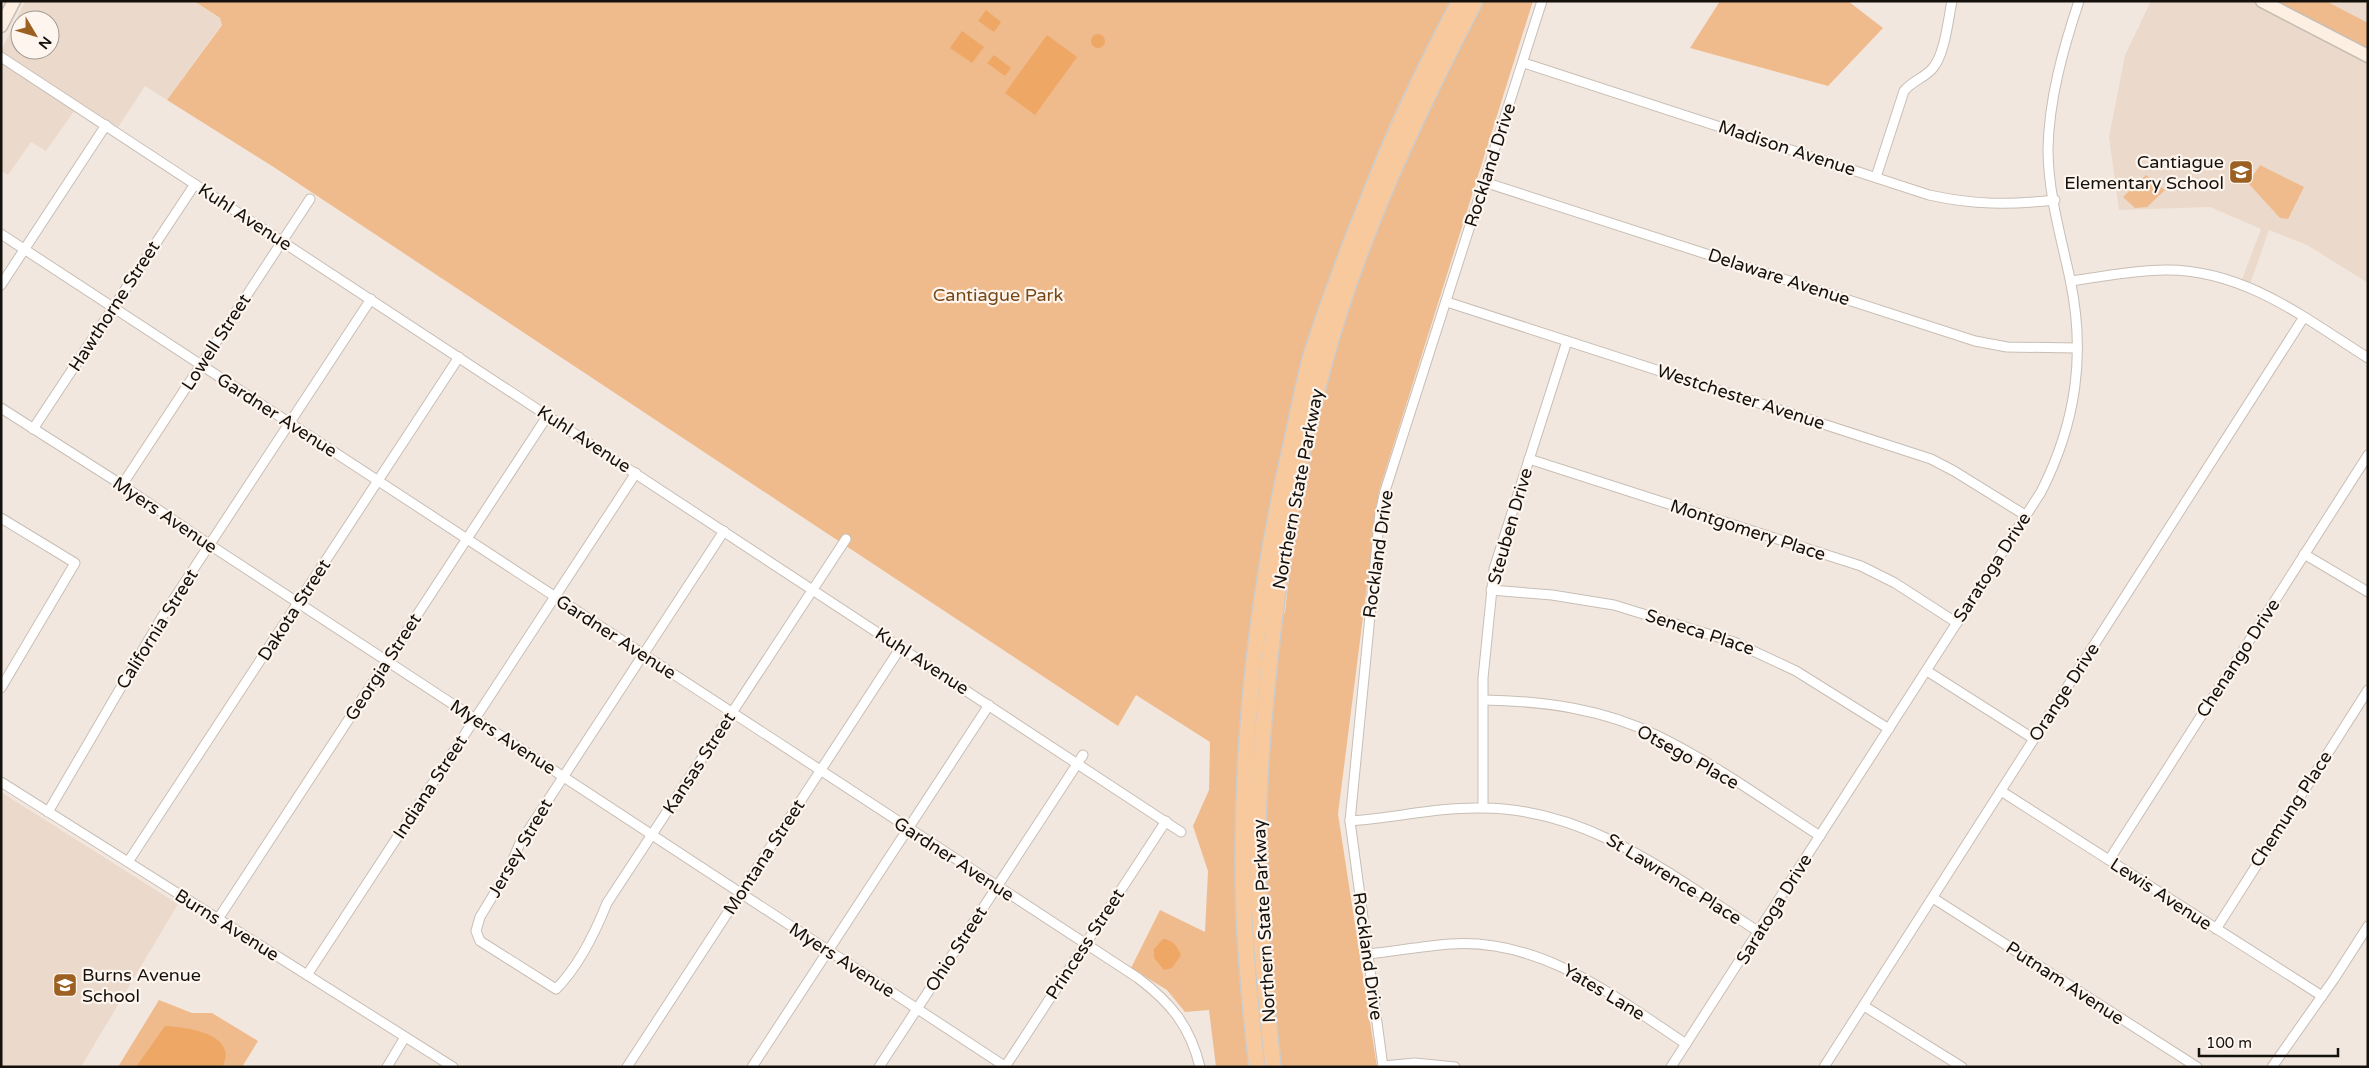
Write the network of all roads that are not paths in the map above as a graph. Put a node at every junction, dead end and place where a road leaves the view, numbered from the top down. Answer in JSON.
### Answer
{"nodes":[{"id":1,"x":14,"y":1,"type":"edge"},
{"id":2,"x":1460,"y":1,"type":"edge"},
{"id":3,"x":1475,"y":1,"type":"edge"},
{"id":4,"x":1542,"y":1,"type":"edge"},
{"id":5,"x":1952,"y":1,"type":"edge"},
{"id":6,"x":2079,"y":1,"type":"edge"},
{"id":7,"x":2262,"y":1,"type":"edge"},
{"id":8,"x":1,"y":26,"type":"edge"},
{"id":9,"x":1,"y":56,"type":"edge"},
{"id":10,"x":2368,"y":56,"type":"edge"},
{"id":11,"x":1524,"y":63,"type":"junction"},
{"id":12,"x":106,"y":125,"type":"junction"},
{"id":13,"x":1876,"y":177,"type":"junction"},
{"id":14,"x":1484,"y":182,"type":"junction"},
{"id":15,"x":194,"y":184,"type":"junction"},
{"id":16,"x":310,"y":200,"type":"dead end"},
{"id":17,"x":2054,"y":200,"type":"junction"},
{"id":18,"x":1,"y":234,"type":"edge"},
{"id":19,"x":282,"y":241,"type":"junction"},
{"id":20,"x":25,"y":249,"type":"junction"},
{"id":21,"x":2071,"y":281,"type":"junction"},
{"id":22,"x":1,"y":285,"type":"edge"},
{"id":23,"x":371,"y":299,"type":"junction"},
{"id":24,"x":1447,"y":302,"type":"junction"},
{"id":25,"x":113,"y":307,"type":"junction"},
{"id":26,"x":2304,"y":317,"type":"junction"},
{"id":27,"x":1567,"y":341,"type":"junction"},
{"id":28,"x":2077,"y":348,"type":"junction"},
{"id":29,"x":459,"y":357,"type":"junction"},
{"id":30,"x":2368,"y":358,"type":"edge"},
{"id":31,"x":202,"y":365,"type":"junction"},
{"id":32,"x":1,"y":408,"type":"edge"},
{"id":33,"x":548,"y":415,"type":"junction"},
{"id":34,"x":290,"y":423,"type":"junction"},
{"id":35,"x":33,"y":429,"type":"junction"},
{"id":36,"x":2368,"y":455,"type":"edge"},
{"id":37,"x":1529,"y":458,"type":"junction"},
{"id":38,"x":636,"y":473,"type":"junction"},
{"id":39,"x":378,"y":481,"type":"junction"},
{"id":40,"x":122,"y":485,"type":"junction"},
{"id":41,"x":1285,"y":502,"type":"junction"},
{"id":42,"x":2026,"y":516,"type":"junction"},
{"id":43,"x":1,"y":518,"type":"edge"},
{"id":44,"x":724,"y":531,"type":"junction"},
{"id":45,"x":467,"y":539,"type":"junction"},
{"id":46,"x":846,"y":539,"type":"dead end"},
{"id":47,"x":1277,"y":543,"type":"junction"},
{"id":48,"x":210,"y":545,"type":"junction"},
{"id":49,"x":2304,"y":554,"type":"junction"},
{"id":50,"x":813,"y":589,"type":"junction"},
{"id":51,"x":1491,"y":590,"type":"junction"},
{"id":52,"x":2368,"y":592,"type":"edge"},
{"id":53,"x":555,"y":597,"type":"junction"},
{"id":54,"x":298,"y":603,"type":"junction"},
{"id":55,"x":1956,"y":623,"type":"junction"},
{"id":56,"x":901,"y":647,"type":"junction"},
{"id":57,"x":643,"y":655,"type":"junction"},
{"id":58,"x":387,"y":661,"type":"junction"},
{"id":59,"x":1927,"y":671,"type":"junction"},
{"id":60,"x":1,"y":688,"type":"edge"},
{"id":61,"x":2368,"y":690,"type":"edge"},
{"id":62,"x":1484,"y":700,"type":"junction"},
{"id":63,"x":989,"y":705,"type":"junction"},
{"id":64,"x":732,"y":713,"type":"junction"},
{"id":65,"x":475,"y":719,"type":"junction"},
{"id":66,"x":1889,"y":730,"type":"junction"},
{"id":67,"x":2034,"y":739,"type":"junction"},
{"id":68,"x":1080,"y":759,"type":"junction"},
{"id":69,"x":820,"y":771,"type":"junction"},
{"id":70,"x":563,"y":777,"type":"junction"},
{"id":71,"x":1,"y":782,"type":"edge"},
{"id":72,"x":2001,"y":792,"type":"junction"},
{"id":73,"x":1483,"y":808,"type":"junction"},
{"id":74,"x":48,"y":812,"type":"junction"},
{"id":75,"x":1166,"y":821,"type":"junction"},
{"id":76,"x":1350,"y":821,"type":"junction"},
{"id":77,"x":908,"y":829,"type":"junction"},
{"id":78,"x":1181,"y":832,"type":"dead end"},
{"id":79,"x":652,"y":835,"type":"junction"},
{"id":80,"x":1820,"y":836,"type":"junction"},
{"id":81,"x":2109,"y":860,"type":"junction"},
{"id":82,"x":128,"y":862,"type":"junction"},
{"id":83,"x":997,"y":886,"type":"junction"},
{"id":84,"x":740,"y":893,"type":"junction"},
{"id":85,"x":1933,"y":898,"type":"junction"},
{"id":86,"x":218,"y":919,"type":"junction"},
{"id":87,"x":2368,"y":926,"type":"edge"},
{"id":88,"x":2216,"y":929,"type":"junction"},
{"id":89,"x":1759,"y":932,"type":"junction"},
{"id":90,"x":1085,"y":944,"type":"junction"},
{"id":91,"x":828,"y":951,"type":"junction"},
{"id":92,"x":1368,"y":954,"type":"junction"},
{"id":93,"x":307,"y":975,"type":"junction"},
{"id":94,"x":556,"y":989,"type":"joint"},
{"id":95,"x":2322,"y":996,"type":"junction"},
{"id":96,"x":1864,"y":1006,"type":"junction"},
{"id":97,"x":917,"y":1009,"type":"junction"},
{"id":98,"x":405,"y":1037,"type":"junction"},
{"id":99,"x":1686,"y":1044,"type":"junction"},
{"id":100,"x":1383,"y":1066,"type":"edge"},
{"id":101,"x":387,"y":1067,"type":"edge"},
{"id":102,"x":453,"y":1067,"type":"edge"},
{"id":103,"x":627,"y":1067,"type":"edge"},
{"id":104,"x":752,"y":1067,"type":"edge"},
{"id":105,"x":879,"y":1067,"type":"edge"},
{"id":106,"x":1005,"y":1067,"type":"edge"},
{"id":107,"x":1200,"y":1067,"type":"edge"},
{"id":108,"x":1257,"y":1067,"type":"edge"},
{"id":109,"x":1273,"y":1067,"type":"edge"},
{"id":110,"x":1455,"y":1067,"type":"edge"},
{"id":111,"x":1671,"y":1067,"type":"edge"},
{"id":112,"x":1824,"y":1067,"type":"edge"},
{"id":113,"x":1962,"y":1067,"type":"edge"},
{"id":114,"x":2197,"y":1067,"type":"edge"},
{"id":115,"x":2272,"y":1067,"type":"edge"}],
"edges":[{"from":1,"to":8,"type":"main road"},
{"from":2,"to":41,"type":"highway","name":"Northern State Parkway"},
{"from":3,"to":41,"type":"highway","name":"Northern State Parkway"},
{"from":4,"to":11,"type":"street","name":"Rockland Drive"},
{"from":5,"to":13,"type":"street"},
{"from":6,"to":17,"type":"street","name":"Saratoga Drive"},
{"from":7,"to":10,"type":"main road"},
{"from":9,"to":12,"type":"street","name":"Kuhl Avenue"},
{"from":11,"to":13,"type":"street","name":"Madison Avenue"},
{"from":11,"to":14,"type":"street","name":"Rockland Drive"},
{"from":12,"to":15,"type":"street","name":"Kuhl Avenue"},
{"from":12,"to":20,"type":"street"},
{"from":13,"to":17,"type":"street","name":"Madison Avenue"},
{"from":14,"to":24,"type":"street","name":"Rockland Drive"},
{"from":14,"to":28,"type":"street","name":"Delaware Avenue"},
{"from":15,"to":19,"type":"street","name":"Kuhl Avenue"},
{"from":15,"to":25,"type":"street","name":"Hawthorne Street"},
{"from":16,"to":19,"type":"street","name":"Lowell Street"},
{"from":17,"to":21,"type":"street","name":"Saratoga Drive"},
{"from":18,"to":20,"type":"street","name":"Gardner Avenue"},
{"from":19,"to":23,"type":"street","name":"Kuhl Avenue"},
{"from":19,"to":31,"type":"street","name":"Lowell Street"},
{"from":20,"to":22,"type":"street"},
{"from":20,"to":25,"type":"street","name":"Gardner Avenue"},
{"from":21,"to":26,"type":"street"},
{"from":21,"to":28,"type":"street","name":"Saratoga Drive"},
{"from":23,"to":29,"type":"street","name":"Kuhl Avenue"},
{"from":23,"to":34,"type":"street","name":"California Street"},
{"from":24,"to":27,"type":"street","name":"Westchester Avenue"},
{"from":24,"to":76,"type":"street","name":"Rockland Drive"},
{"from":25,"to":31,"type":"street","name":"Gardner Avenue"},
{"from":25,"to":35,"type":"street","name":"Hawthorne Street"},
{"from":26,"to":30,"type":"street"},
{"from":26,"to":67,"type":"street","name":"Orange Drive"},
{"from":27,"to":37,"type":"street","name":"Steuben Drive"},
{"from":27,"to":42,"type":"street","name":"Westchester Avenue"},
{"from":28,"to":42,"type":"street","name":"Saratoga Drive"},
{"from":29,"to":33,"type":"street","name":"Kuhl Avenue"},
{"from":29,"to":39,"type":"street","name":"Dakota Street"},
{"from":31,"to":34,"type":"street","name":"Gardner Avenue"},
{"from":31,"to":40,"type":"street","name":"Lowell Street"},
{"from":32,"to":35,"type":"street","name":"Myers Avenue"},
{"from":33,"to":38,"type":"street","name":"Kuhl Avenue"},
{"from":33,"to":45,"type":"street","name":"Georgia Street"},
{"from":34,"to":39,"type":"street","name":"Gardner Avenue"},
{"from":34,"to":48,"type":"street","name":"California Street"},
{"from":35,"to":40,"type":"street","name":"Myers Avenue"},
{"from":36,"to":49,"type":"street","name":"Chenango Drive"},
{"from":37,"to":51,"type":"street","name":"Steuben Drive"},
{"from":37,"to":55,"type":"street","name":"Montgomery Place"},
{"from":38,"to":44,"type":"street","name":"Kuhl Avenue"},
{"from":38,"to":53,"type":"street","name":"Indiana Street"},
{"from":39,"to":45,"type":"street","name":"Gardner Avenue"},
{"from":39,"to":54,"type":"street","name":"Dakota Street"},
{"from":40,"to":48,"type":"street","name":"Myers Avenue"},
{"from":41,"to":47,"type":"highway","name":"Northern State Parkway"},
{"from":42,"to":55,"type":"street","name":"Saratoga Drive"},
{"from":43,"to":60,"type":"street"},
{"from":44,"to":50,"type":"street","name":"Kuhl Avenue"},
{"from":44,"to":57,"type":"street","name":"Jersey Street"},
{"from":45,"to":53,"type":"street","name":"Gardner Avenue"},
{"from":45,"to":58,"type":"street","name":"Georgia Street"},
{"from":46,"to":50,"type":"street","name":"Kansas Street"},
{"from":47,"to":108,"type":"highway","name":"Northern State Parkway"},
{"from":47,"to":109,"type":"highway","name":"Northern State Parkway"},
{"from":48,"to":54,"type":"street","name":"Myers Avenue"},
{"from":48,"to":74,"type":"street","name":"California Street"},
{"from":49,"to":52,"type":"street"},
{"from":49,"to":81,"type":"street","name":"Chenango Drive"},
{"from":50,"to":56,"type":"street","name":"Kuhl Avenue"},
{"from":50,"to":64,"type":"street","name":"Kansas Street"},
{"from":51,"to":62,"type":"street","name":"Steuben Drive"},
{"from":51,"to":66,"type":"street","name":"Seneca Place"},
{"from":53,"to":57,"type":"street","name":"Gardner Avenue"},
{"from":53,"to":65,"type":"street","name":"Indiana Street"},
{"from":54,"to":58,"type":"street","name":"Myers Avenue"},
{"from":54,"to":82,"type":"street","name":"Dakota Street"},
{"from":55,"to":59,"type":"street","name":"Saratoga Drive"},
{"from":56,"to":63,"type":"street","name":"Kuhl Avenue"},
{"from":56,"to":69,"type":"street","name":"Montana Street"},
{"from":57,"to":64,"type":"street","name":"Gardner Avenue"},
{"from":57,"to":70,"type":"street","name":"Jersey Street"},
{"from":58,"to":65,"type":"street","name":"Myers Avenue"},
{"from":58,"to":86,"type":"street","name":"Georgia Street"},
{"from":59,"to":66,"type":"street","name":"Saratoga Drive"},
{"from":59,"to":67,"type":"street"},
{"from":61,"to":88,"type":"street","name":"Chemung Place"},
{"from":62,"to":73,"type":"street","name":"Steuben Drive"},
{"from":62,"to":80,"type":"street","name":"Otsego Place"},
{"from":63,"to":68,"type":"street","name":"Kuhl Avenue"},
{"from":63,"to":77,"type":"street"},
{"from":64,"to":69,"type":"street","name":"Gardner Avenue"},
{"from":64,"to":79,"type":"street","name":"Kansas Street"},
{"from":65,"to":70,"type":"street","name":"Myers Avenue"},
{"from":65,"to":93,"type":"street","name":"Indiana Street"},
{"from":66,"to":80,"type":"street","name":"Saratoga Drive"},
{"from":67,"to":72,"type":"street","name":"Orange Drive"},
{"from":68,"to":75,"type":"street","name":"Kuhl Avenue"},
{"from":68,"to":83,"type":"street","name":"Ohio Street"},
{"from":69,"to":77,"type":"street","name":"Gardner Avenue"},
{"from":69,"to":84,"type":"street","name":"Montana Street"},
{"from":70,"to":79,"type":"street","name":"Myers Avenue"},
{"from":70,"to":94,"type":"street","name":"Jersey Street"},
{"from":71,"to":74,"type":"street","name":"Burns Avenue"},
{"from":72,"to":81,"type":"street","name":"Lewis Avenue"},
{"from":72,"to":85,"type":"street","name":"Orange Drive"},
{"from":73,"to":76,"type":"street","name":"St Lawrence Place"},
{"from":73,"to":89,"type":"street","name":"St Lawrence Place"},
{"from":74,"to":82,"type":"street","name":"Burns Avenue"},
{"from":75,"to":78,"type":"street","name":"Kuhl Avenue"},
{"from":75,"to":90,"type":"street","name":"Princess Street"},
{"from":76,"to":92,"type":"street","name":"Rockland Drive"},
{"from":77,"to":83,"type":"street","name":"Gardner Avenue"},
{"from":77,"to":91,"type":"street"},
{"from":79,"to":84,"type":"street","name":"Myers Avenue"},
{"from":79,"to":94,"type":"street","name":"Kansas Street"},
{"from":80,"to":89,"type":"street","name":"Saratoga Drive"},
{"from":81,"to":88,"type":"street","name":"Lewis Avenue"},
{"from":82,"to":86,"type":"street","name":"Burns Avenue"},
{"from":83,"to":90,"type":"street","name":"Gardner Avenue"},
{"from":83,"to":97,"type":"street","name":"Ohio Street"},
{"from":84,"to":91,"type":"street","name":"Myers Avenue"},
{"from":84,"to":103,"type":"street","name":"Montana Street"},
{"from":85,"to":96,"type":"street","name":"Orange Drive"},
{"from":85,"to":114,"type":"street","name":"Putnam Avenue"},
{"from":86,"to":93,"type":"street","name":"Burns Avenue"},
{"from":87,"to":95,"type":"street"},
{"from":88,"to":95,"type":"street","name":"Lewis Avenue"},
{"from":89,"to":99,"type":"street","name":"Saratoga Drive"},
{"from":90,"to":106,"type":"street","name":"Princess Street"},
{"from":90,"to":107,"type":"street","name":"Gardner Avenue"},
{"from":91,"to":97,"type":"street","name":"Myers Avenue"},
{"from":91,"to":104,"type":"street"},
{"from":92,"to":99,"type":"street","name":"Yates Lane"},
{"from":92,"to":100,"type":"street","name":"Rockland Drive"},
{"from":93,"to":98,"type":"street","name":"Burns Avenue"},
{"from":95,"to":115,"type":"street"},
{"from":96,"to":112,"type":"street","name":"Orange Drive"},
{"from":96,"to":113,"type":"street"},
{"from":97,"to":105,"type":"street","name":"Ohio Street"},
{"from":97,"to":106,"type":"street","name":"Myers Avenue"},
{"from":98,"to":101,"type":"street"},
{"from":98,"to":102,"type":"street","name":"Burns Avenue"},
{"from":99,"to":111,"type":"street","name":"Saratoga Drive"},
{"from":100,"to":110,"type":"street"}]}
